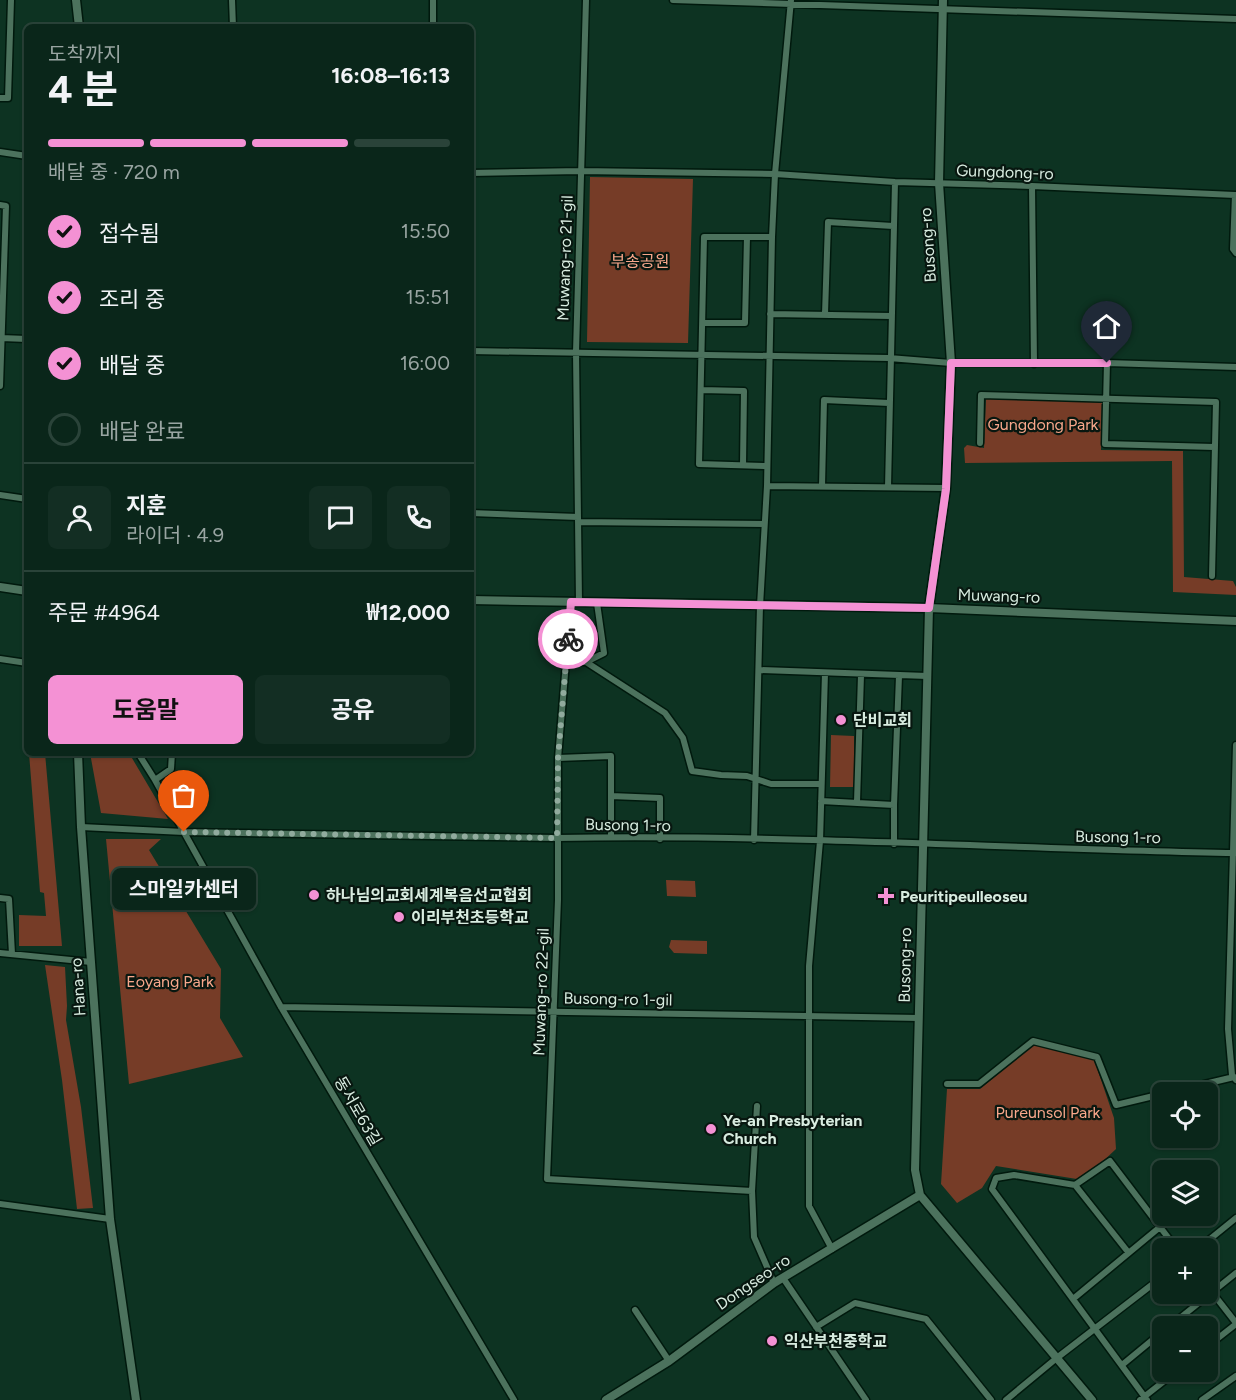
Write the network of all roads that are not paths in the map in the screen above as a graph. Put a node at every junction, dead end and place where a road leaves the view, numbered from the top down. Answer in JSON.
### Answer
{"nodes":[{"id":1,"x":11,"y":0,"type":"edge"},
{"id":2,"x":76,"y":0,"type":"edge"},
{"id":3,"x":232,"y":0,"type":"edge"},
{"id":4,"x":433,"y":0,"type":"edge"},
{"id":5,"x":586,"y":0,"type":"edge"},
{"id":6,"x":673,"y":0,"type":"edge"},
{"id":7,"x":791,"y":2,"type":"edge"},
{"id":8,"x":943,"y":5,"type":"edge"},
{"id":9,"x":1236,"y":19,"type":"edge"},
{"id":10,"x":79,"y":24,"type":"edge"},
{"id":11,"x":232,"y":24,"type":"edge"},
{"id":12,"x":433,"y":24,"type":"edge"},
{"id":13,"x":0,"y":98,"type":"edge"},
{"id":14,"x":0,"y":152,"type":"edge"},
{"id":15,"x":24,"y":156,"type":"edge"},
{"id":16,"x":581,"y":171,"type":"junction"},
{"id":17,"x":474,"y":173,"type":"edge"},
{"id":18,"x":775,"y":174,"type":"junction"},
{"id":19,"x":895,"y":182,"type":"junction"},
{"id":20,"x":939,"y":183,"type":"junction"},
{"id":21,"x":1032,"y":186,"type":"junction"},
{"id":22,"x":1235,"y":195,"type":"edge"},
{"id":23,"x":0,"y":206,"type":"edge"},
{"id":24,"x":893,"y":226,"type":"junction"},
{"id":25,"x":747,"y":237,"type":"junction"},
{"id":26,"x":772,"y":237,"type":"junction"},
{"id":27,"x":1236,"y":254,"type":"edge"},
{"id":28,"x":770,"y":314,"type":"junction"},
{"id":29,"x":825,"y":314,"type":"junction"},
{"id":30,"x":891,"y":316,"type":"junction"},
{"id":31,"x":703,"y":323,"type":"junction"},
{"id":32,"x":1,"y":338,"type":"edge"},
{"id":33,"x":24,"y":339,"type":"edge"},
{"id":34,"x":474,"y":351,"type":"edge"},
{"id":35,"x":576,"y":352,"type":"junction"},
{"id":36,"x":702,"y":354,"type":"junction"},
{"id":37,"x":770,"y":356,"type":"junction"},
{"id":38,"x":890,"y":358,"type":"junction"},
{"id":39,"x":951,"y":363,"type":"junction"},
{"id":40,"x":1107,"y":363,"type":"junction"},
{"id":41,"x":1034,"y":364,"type":"junction"},
{"id":42,"x":1236,"y":367,"type":"edge"},
{"id":43,"x":0,"y":386,"type":"edge"},
{"id":44,"x":701,"y":390,"type":"junction"},
{"id":45,"x":1106,"y":398,"type":"junction"},
{"id":46,"x":889,"y":403,"type":"junction"},
{"id":47,"x":980,"y":443,"type":"dead end"},
{"id":48,"x":1214,"y":447,"type":"junction"},
{"id":49,"x":742,"y":465,"type":"junction"},
{"id":50,"x":766,"y":466,"type":"junction"},
{"id":51,"x":766,"y":486,"type":"junction"},
{"id":52,"x":822,"y":486,"type":"junction"},
{"id":53,"x":888,"y":487,"type":"junction"},
{"id":54,"x":946,"y":489,"type":"junction"},
{"id":55,"x":0,"y":495,"type":"edge"},
{"id":56,"x":24,"y":499,"type":"edge"},
{"id":57,"x":474,"y":513,"type":"edge"},
{"id":58,"x":578,"y":520,"type":"junction"},
{"id":59,"x":764,"y":524,"type":"junction"},
{"id":60,"x":1212,"y":576,"type":"dead end"},
{"id":61,"x":0,"y":587,"type":"edge"},
{"id":62,"x":24,"y":592,"type":"edge"},
{"id":63,"x":474,"y":600,"type":"edge"},
{"id":64,"x":575,"y":602,"type":"junction"},
{"id":65,"x":597,"y":603,"type":"junction"},
{"id":66,"x":760,"y":606,"type":"junction"},
{"id":67,"x":929,"y":608,"type":"junction"},
{"id":68,"x":1236,"y":621,"type":"edge"},
{"id":69,"x":0,"y":659,"type":"edge"},
{"id":70,"x":566,"y":662,"type":"junction"},
{"id":71,"x":586,"y":662,"type":"junction"},
{"id":72,"x":24,"y":663,"type":"edge"},
{"id":73,"x":759,"y":670,"type":"junction"},
{"id":74,"x":825,"y":673,"type":"junction"},
{"id":75,"x":861,"y":675,"type":"junction"},
{"id":76,"x":899,"y":676,"type":"junction"},
{"id":77,"x":927,"y":676,"type":"junction"},
{"id":78,"x":1236,"y":745,"type":"edge"},
{"id":79,"x":78,"y":756,"type":"edge"},
{"id":80,"x":140,"y":756,"type":"edge"},
{"id":81,"x":172,"y":756,"type":"edge"},
{"id":82,"x":558,"y":758,"type":"junction"},
{"id":83,"x":756,"y":779,"type":"junction"},
{"id":84,"x":155,"y":780,"type":"junction"},
{"id":85,"x":821,"y":784,"type":"junction"},
{"id":86,"x":611,"y":796,"type":"junction"},
{"id":87,"x":821,"y":801,"type":"junction"},
{"id":88,"x":857,"y":802,"type":"junction"},
{"id":89,"x":894,"y":805,"type":"junction"},
{"id":90,"x":81,"y":827,"type":"junction"},
{"id":91,"x":184,"y":832,"type":"junction"},
{"id":92,"x":611,"y":837,"type":"junction"},
{"id":93,"x":557,"y":838,"type":"junction"},
{"id":94,"x":660,"y":838,"type":"junction"},
{"id":95,"x":754,"y":840,"type":"junction"},
{"id":96,"x":820,"y":841,"type":"junction"},
{"id":97,"x":894,"y":844,"type":"junction"},
{"id":98,"x":925,"y":845,"type":"junction"},
{"id":99,"x":1235,"y":853,"type":"edge"},
{"id":100,"x":0,"y":898,"type":"edge"},
{"id":101,"x":0,"y":953,"type":"edge"},
{"id":102,"x":12,"y":954,"type":"junction"},
{"id":103,"x":91,"y":962,"type":"junction"},
{"id":104,"x":281,"y":1007,"type":"junction"},
{"id":105,"x":554,"y":1011,"type":"junction"},
{"id":106,"x":810,"y":1017,"type":"junction"},
{"id":107,"x":919,"y":1018,"type":"junction"},
{"id":108,"x":1235,"y":1079,"type":"edge"},
{"id":109,"x":1218,"y":1082,"type":"edge"},
{"id":110,"x":947,"y":1084,"type":"dead end"},
{"id":111,"x":1152,"y":1096,"type":"edge"},
{"id":112,"x":757,"y":1106,"type":"dead end"},
{"id":113,"x":1075,"y":1185,"type":"junction"},
{"id":114,"x":752,"y":1191,"type":"junction"},
{"id":115,"x":920,"y":1195,"type":"junction"},
{"id":116,"x":0,"y":1203,"type":"edge"},
{"id":117,"x":1236,"y":1218,"type":"edge"},
{"id":118,"x":110,"y":1219,"type":"junction"},
{"id":119,"x":1160,"y":1227,"type":"junction"},
{"id":120,"x":1168,"y":1238,"type":"edge"},
{"id":121,"x":1211,"y":1238,"type":"edge"},
{"id":122,"x":832,"y":1249,"type":"junction"},
{"id":123,"x":1128,"y":1252,"type":"junction"},
{"id":124,"x":1236,"y":1273,"type":"edge"},
{"id":125,"x":783,"y":1278,"type":"junction"},
{"id":126,"x":774,"y":1283,"type":"junction"},
{"id":127,"x":1218,"y":1284,"type":"edge"},
{"id":128,"x":1152,"y":1285,"type":"edge"},
{"id":129,"x":1073,"y":1299,"type":"junction"},
{"id":130,"x":1218,"y":1299,"type":"edge"},
{"id":131,"x":1194,"y":1304,"type":"edge"},
{"id":132,"x":635,"y":1310,"type":"dead end"},
{"id":133,"x":1181,"y":1316,"type":"edge"},
{"id":134,"x":1236,"y":1323,"type":"edge"},
{"id":135,"x":816,"y":1327,"type":"junction"},
{"id":136,"x":1096,"y":1329,"type":"junction"},
{"id":137,"x":1218,"y":1338,"type":"edge"},
{"id":138,"x":1152,"y":1340,"type":"edge"},
{"id":139,"x":1058,"y":1357,"type":"junction"},
{"id":140,"x":669,"y":1361,"type":"junction"},
{"id":141,"x":1122,"y":1365,"type":"junction"},
{"id":142,"x":1236,"y":1376,"type":"edge"},
{"id":143,"x":1164,"y":1382,"type":"edge"},
{"id":144,"x":1144,"y":1399,"type":"edge"},
{"id":145,"x":136,"y":1400,"type":"edge"},
{"id":146,"x":514,"y":1400,"type":"edge"},
{"id":147,"x":606,"y":1400,"type":"edge"},
{"id":148,"x":867,"y":1400,"type":"edge"},
{"id":149,"x":991,"y":1400,"type":"edge"},
{"id":150,"x":1006,"y":1400,"type":"edge"},
{"id":151,"x":1092,"y":1400,"type":"edge"},
{"id":152,"x":1202,"y":1400,"type":"edge"}],
"edges":[{"from":1,"to":13,"type":"street"},
{"from":2,"to":10,"type":"street"},
{"from":3,"to":11,"type":"street"},
{"from":4,"to":12,"type":"street"},
{"from":5,"to":16,"type":"street","name":"Muwang-ro 21-gil"},
{"from":6,"to":7,"type":"street"},
{"from":7,"to":8,"type":"street"},
{"from":7,"to":18,"type":"street"},
{"from":8,"to":9,"type":"street"},
{"from":8,"to":20,"type":"street","name":"Busong-ro"},
{"from":14,"to":15,"type":"street"},
{"from":16,"to":17,"type":"street","name":"Gungdong-ro"},
{"from":16,"to":18,"type":"street","name":"Gungdong-ro"},
{"from":16,"to":35,"type":"street","name":"Muwang-ro 21-gil"},
{"from":18,"to":19,"type":"street","name":"Gungdong-ro"},
{"from":18,"to":26,"type":"street"},
{"from":19,"to":20,"type":"street","name":"Gungdong-ro"},
{"from":19,"to":24,"type":"street"},
{"from":20,"to":21,"type":"street","name":"Gungdong-ro"},
{"from":20,"to":39,"type":"street","name":"Busong-ro"},
{"from":21,"to":22,"type":"street","name":"Gungdong-ro"},
{"from":21,"to":41,"type":"street"},
{"from":22,"to":27,"type":"street"},
{"from":23,"to":32,"type":"street"},
{"from":24,"to":29,"type":"street"},
{"from":24,"to":30,"type":"street"},
{"from":25,"to":26,"type":"street"},
{"from":25,"to":31,"type":"street"},
{"from":25,"to":31,"type":"street"},
{"from":26,"to":28,"type":"street"},
{"from":28,"to":29,"type":"street"},
{"from":28,"to":37,"type":"street"},
{"from":29,"to":30,"type":"street"},
{"from":30,"to":38,"type":"street"},
{"from":31,"to":36,"type":"street"},
{"from":32,"to":33,"type":"street"},
{"from":32,"to":43,"type":"street"},
{"from":34,"to":35,"type":"street"},
{"from":35,"to":36,"type":"street"},
{"from":35,"to":58,"type":"street","name":"Muwang-ro 21-gil"},
{"from":36,"to":37,"type":"street"},
{"from":36,"to":44,"type":"street"},
{"from":37,"to":38,"type":"street"},
{"from":37,"to":50,"type":"street"},
{"from":38,"to":39,"type":"street"},
{"from":38,"to":46,"type":"street"},
{"from":39,"to":41,"type":"street"},
{"from":39,"to":54,"type":"street","name":"Busong-ro"},
{"from":40,"to":41,"type":"street"},
{"from":40,"to":42,"type":"street"},
{"from":40,"to":45,"type":"street"},
{"from":44,"to":49,"type":"street"},
{"from":44,"to":49,"type":"street"},
{"from":45,"to":47,"type":"street"},
{"from":45,"to":48,"type":"street"},
{"from":45,"to":48,"type":"street"},
{"from":46,"to":52,"type":"street"},
{"from":46,"to":53,"type":"street"},
{"from":48,"to":60,"type":"street"},
{"from":49,"to":50,"type":"street"},
{"from":50,"to":51,"type":"street"},
{"from":51,"to":52,"type":"street"},
{"from":51,"to":59,"type":"street"},
{"from":52,"to":53,"type":"street"},
{"from":53,"to":54,"type":"street"},
{"from":54,"to":67,"type":"street","name":"Busong-ro"},
{"from":55,"to":56,"type":"street"},
{"from":57,"to":58,"type":"street"},
{"from":58,"to":59,"type":"street"},
{"from":58,"to":64,"type":"street","name":"Muwang-ro 21-gil"},
{"from":59,"to":66,"type":"street"},
{"from":61,"to":62,"type":"street"},
{"from":63,"to":64,"type":"street","name":"Muwang-ro"},
{"from":64,"to":65,"type":"street","name":"Muwang-ro"},
{"from":64,"to":70,"type":"street","name":"Muwang-ro 22-gil"},
{"from":65,"to":66,"type":"street","name":"Muwang-ro"},
{"from":65,"to":71,"type":"street"},
{"from":66,"to":67,"type":"street","name":"Muwang-ro"},
{"from":66,"to":73,"type":"street"},
{"from":67,"to":68,"type":"street","name":"Muwang-ro"},
{"from":67,"to":77,"type":"street","name":"Busong-ro"},
{"from":69,"to":72,"type":"street"},
{"from":70,"to":71,"type":"street"},
{"from":70,"to":82,"type":"street","name":"Muwang-ro 22-gil"},
{"from":71,"to":83,"type":"street"},
{"from":73,"to":74,"type":"street"},
{"from":73,"to":83,"type":"street"},
{"from":74,"to":75,"type":"street"},
{"from":74,"to":85,"type":"street"},
{"from":75,"to":76,"type":"street"},
{"from":75,"to":88,"type":"street"},
{"from":76,"to":77,"type":"street"},
{"from":76,"to":89,"type":"street"},
{"from":77,"to":98,"type":"street","name":"Busong-ro"},
{"from":78,"to":99,"type":"street"},
{"from":79,"to":90,"type":"street","name":"Hana-ro"},
{"from":80,"to":84,"type":"street"},
{"from":81,"to":84,"type":"street"},
{"from":82,"to":86,"type":"street"},
{"from":82,"to":93,"type":"street","name":"Muwang-ro 22-gil"},
{"from":83,"to":85,"type":"street"},
{"from":83,"to":95,"type":"street"},
{"from":84,"to":91,"type":"street"},
{"from":85,"to":87,"type":"street"},
{"from":86,"to":92,"type":"street"},
{"from":86,"to":94,"type":"street"},
{"from":87,"to":88,"type":"street"},
{"from":87,"to":96,"type":"street"},
{"from":88,"to":89,"type":"street"},
{"from":89,"to":97,"type":"street"},
{"from":90,"to":91,"type":"street","name":"Busong 1-ro"},
{"from":90,"to":103,"type":"street","name":"Hana-ro"},
{"from":91,"to":93,"type":"street","name":"Busong 1-ro"},
{"from":91,"to":104,"type":"street","name":"동서로63길"},
{"from":92,"to":93,"type":"street","name":"Busong 1-ro"},
{"from":92,"to":94,"type":"street","name":"Busong 1-ro"},
{"from":93,"to":105,"type":"street","name":"Muwang-ro 22-gil"},
{"from":94,"to":95,"type":"street","name":"Busong 1-ro"},
{"from":95,"to":96,"type":"street","name":"Busong 1-ro"},
{"from":96,"to":97,"type":"street","name":"Busong 1-ro"},
{"from":96,"to":106,"type":"street"},
{"from":97,"to":98,"type":"street","name":"Busong 1-ro"},
{"from":98,"to":99,"type":"street","name":"Busong 1-ro"},
{"from":98,"to":107,"type":"street","name":"Busong-ro"},
{"from":99,"to":108,"type":"street"},
{"from":100,"to":102,"type":"street"},
{"from":101,"to":102,"type":"street"},
{"from":102,"to":103,"type":"street"},
{"from":103,"to":118,"type":"street","name":"Hana-ro"},
{"from":104,"to":105,"type":"street","name":"Busong-ro 1-gil"},
{"from":104,"to":146,"type":"street","name":"동서로63길"},
{"from":105,"to":106,"type":"street","name":"Busong-ro 1-gil"},
{"from":105,"to":114,"type":"street","name":"Muwang-ro 22-gil"},
{"from":106,"to":107,"type":"street","name":"Busong-ro 1-gil"},
{"from":106,"to":122,"type":"street"},
{"from":107,"to":115,"type":"street","name":"Busong-ro"},
{"from":108,"to":109,"type":"street"},
{"from":110,"to":111,"type":"street"},
{"from":112,"to":114,"type":"street"},
{"from":113,"to":119,"type":"street"},
{"from":113,"to":123,"type":"street"},
{"from":113,"to":129,"type":"street"},
{"from":114,"to":126,"type":"street"},
{"from":115,"to":122,"type":"street","name":"Dongseo-ro"},
{"from":115,"to":139,"type":"street"},
{"from":116,"to":118,"type":"street"},
{"from":117,"to":121,"type":"street"},
{"from":118,"to":145,"type":"street","name":"Hana-ro"},
{"from":119,"to":120,"type":"street"},
{"from":119,"to":123,"type":"street"},
{"from":122,"to":125,"type":"street","name":"Dongseo-ro"},
{"from":123,"to":129,"type":"street"},
{"from":124,"to":127,"type":"street"},
{"from":125,"to":126,"type":"street","name":"Dongseo-ro"},
{"from":125,"to":135,"type":"street"},
{"from":126,"to":140,"type":"street","name":"Dongseo-ro"},
{"from":128,"to":136,"type":"street"},
{"from":129,"to":136,"type":"street"},
{"from":130,"to":134,"type":"street"},
{"from":131,"to":133,"type":"street"},
{"from":132,"to":140,"type":"street"},
{"from":134,"to":137,"type":"street"},
{"from":135,"to":148,"type":"street"},
{"from":135,"to":149,"type":"street"},
{"from":136,"to":139,"type":"street"},
{"from":136,"to":141,"type":"street"},
{"from":138,"to":141,"type":"street"},
{"from":139,"to":150,"type":"street"},
{"from":139,"to":151,"type":"street"},
{"from":140,"to":147,"type":"street","name":"Dongseo-ro"},
{"from":141,"to":144,"type":"street"},
{"from":142,"to":152,"type":"street"},
{"from":143,"to":144,"type":"street"}]}
